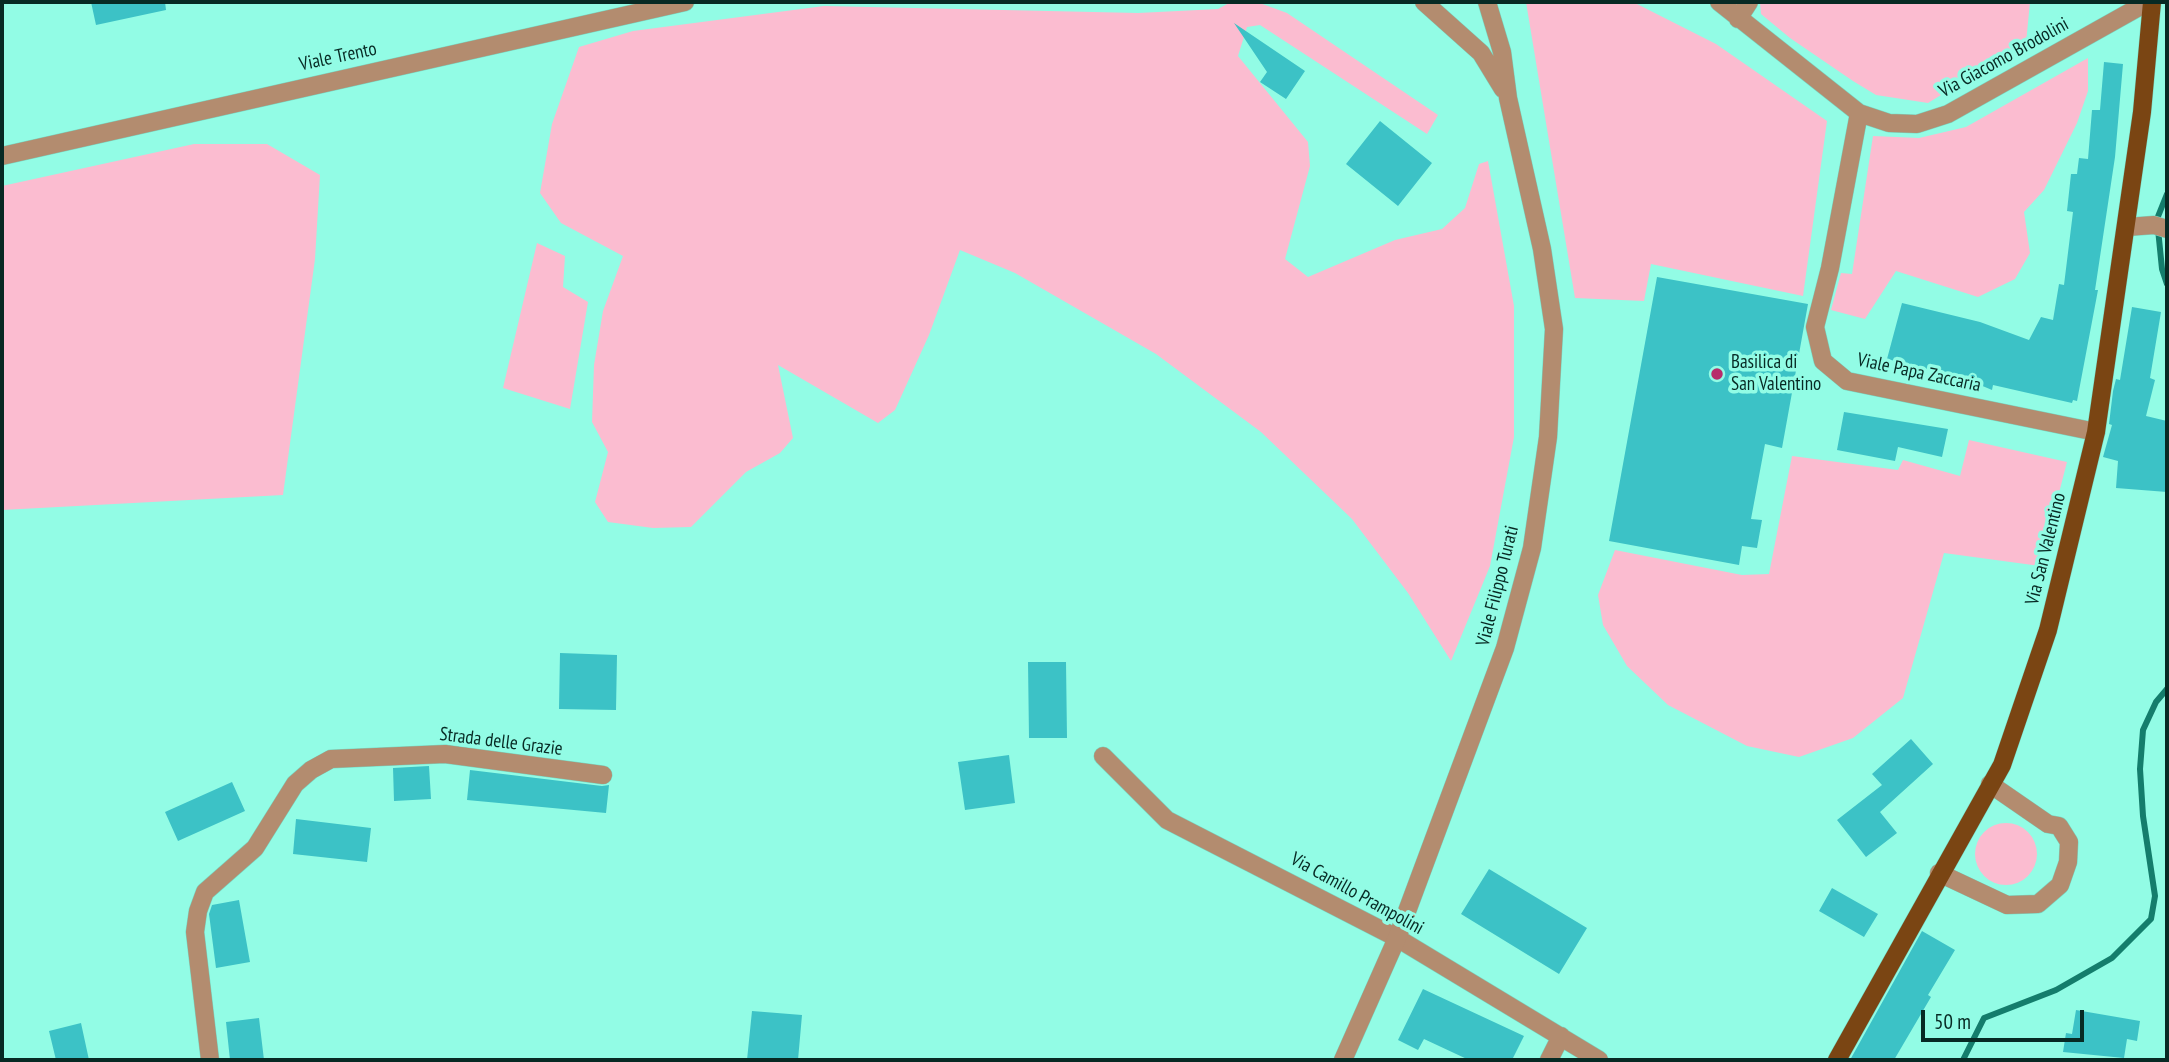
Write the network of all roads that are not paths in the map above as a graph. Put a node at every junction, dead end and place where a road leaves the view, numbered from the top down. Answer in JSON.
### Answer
{"nodes":[{"id":1,"x":685,"y":2,"type":"edge"},
{"id":2,"x":1424,"y":2,"type":"edge"},
{"id":3,"x":1430,"y":2,"type":"edge"},
{"id":4,"x":1440,"y":2,"type":"edge"},
{"id":5,"x":1488,"y":2,"type":"edge"},
{"id":6,"x":1719,"y":2,"type":"edge"},
{"id":7,"x":1749,"y":2,"type":"edge"},
{"id":8,"x":2150,"y":2,"type":"edge"},
{"id":9,"x":635,"y":6,"type":"edge"},
{"id":10,"x":1738,"y":19,"type":"junction"},
{"id":11,"x":1508,"y":98,"type":"junction"},
{"id":12,"x":1859,"y":113,"type":"junction"},
{"id":13,"x":2,"y":156,"type":"edge"},
{"id":14,"x":2127,"y":227,"type":"junction"},
{"id":15,"x":2161,"y":227,"type":"edge"},
{"id":16,"x":2096,"y":432,"type":"junction"},
{"id":17,"x":1103,"y":756,"type":"dead end"},
{"id":18,"x":603,"y":775,"type":"dead end"},
{"id":19,"x":1990,"y":784,"type":"junction"},
{"id":20,"x":1939,"y":873,"type":"junction"},
{"id":21,"x":1397,"y":939,"type":"junction"},
{"id":22,"x":1561,"y":1036,"type":"junction"},
{"id":23,"x":210,"y":1060,"type":"edge"},
{"id":24,"x":1343,"y":1060,"type":"edge"},
{"id":25,"x":1549,"y":1060,"type":"edge"},
{"id":26,"x":1599,"y":1060,"type":"edge"},
{"id":27,"x":1837,"y":1060,"type":"edge"}],
"edges":[{"from":1,"to":9,"type":"street","name":"Viale Trento"},
{"from":2,"to":11,"type":"street","name":"Viale Filippo Turati"},
{"from":3,"to":4,"type":"street"},
{"from":5,"to":11,"type":"street","name":"Viale Filippo Turati"},
{"from":6,"to":10,"type":"street","name":"Via Giacomo Brodolini"},
{"from":7,"to":10,"type":"street"},
{"from":8,"to":12,"type":"street","name":"Via Giacomo Brodolini"},
{"from":8,"to":14,"type":"main road","name":"Via San Valentino"},
{"from":9,"to":13,"type":"street","name":"Viale Trento"},
{"from":10,"to":12,"type":"street","name":"Via Giacomo Brodolini"},
{"from":11,"to":21,"type":"street","name":"Viale Filippo Turati"},
{"from":12,"to":16,"type":"street","name":"Viale Papa Zaccaria"},
{"from":14,"to":15,"type":"street"},
{"from":14,"to":16,"type":"main road","name":"Via San Valentino"},
{"from":16,"to":19,"type":"main road","name":"Via San Valentino"},
{"from":17,"to":21,"type":"street","name":"Via Camillo Prampolini"},
{"from":18,"to":23,"type":"street","name":"Strada delle Grazie"},
{"from":19,"to":20,"type":"main road","name":"Via San Valentino"},
{"from":19,"to":20,"type":"street"},
{"from":20,"to":27,"type":"main road","name":"Via San Valentino"},
{"from":21,"to":22,"type":"street","name":"Via Camillo Prampolini"},
{"from":21,"to":24,"type":"street","name":"Viale Filippo Turati"},
{"from":22,"to":25,"type":"street"},
{"from":22,"to":26,"type":"street","name":"Via Camillo Prampolini"}]}
